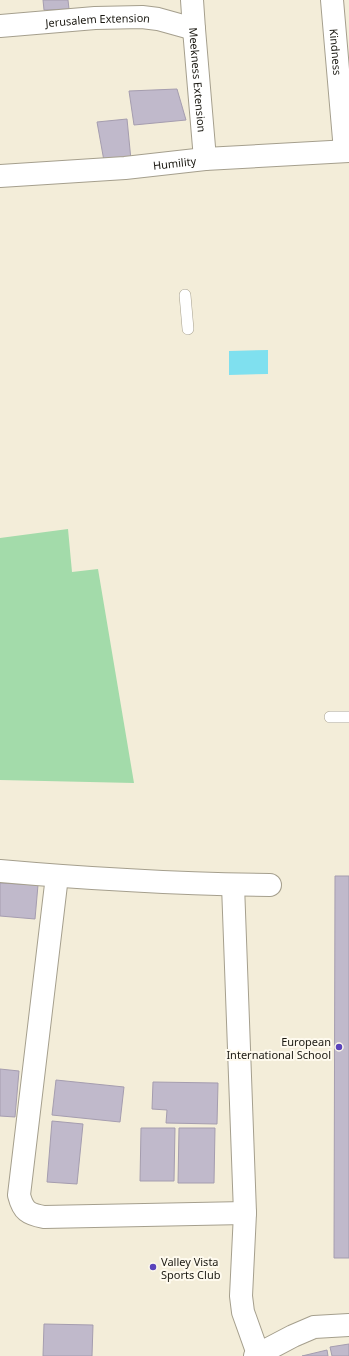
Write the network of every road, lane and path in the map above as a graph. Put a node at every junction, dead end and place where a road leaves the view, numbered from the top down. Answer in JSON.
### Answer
{"nodes":[{"id":1,"x":192,"y":0,"type":"edge"},
{"id":2,"x":332,"y":0,"type":"edge"},
{"id":3,"x":0,"y":26,"type":"edge"},
{"id":4,"x":194,"y":29,"type":"junction"},
{"id":5,"x":347,"y":151,"type":"edge"},
{"id":6,"x":205,"y":159,"type":"junction"},
{"id":7,"x":0,"y":176,"type":"edge"},
{"id":8,"x":185,"y":295,"type":"dead end"},
{"id":9,"x":188,"y":329,"type":"dead end"},
{"id":10,"x":330,"y":717,"type":"dead end"},
{"id":11,"x":349,"y":717,"type":"edge"},
{"id":12,"x":0,"y":871,"type":"edge"},
{"id":13,"x":57,"y":876,"type":"junction"},
{"id":14,"x":232,"y":885,"type":"junction"},
{"id":15,"x":270,"y":885,"type":"dead end"},
{"id":16,"x":245,"y":1213,"type":"junction"},
{"id":17,"x":349,"y":1325,"type":"edge"},
{"id":18,"x":256,"y":1355,"type":"edge"}],
"edges":[{"from":1,"to":4,"type":"street","name":"Meekness Extension"},
{"from":2,"to":5,"type":"street","name":"Kindness"},
{"from":3,"to":4,"type":"street","name":"Jerusalem Extension"},
{"from":4,"to":6,"type":"street","name":"Meekness Extension"},
{"from":5,"to":6,"type":"street","name":"Humility"},
{"from":6,"to":7,"type":"street","name":"Humility"},
{"from":8,"to":9,"type":"lane"},
{"from":10,"to":11,"type":"lane"},
{"from":12,"to":13,"type":"street"},
{"from":13,"to":14,"type":"street"},
{"from":13,"to":16,"type":"street"},
{"from":14,"to":15,"type":"street"},
{"from":14,"to":16,"type":"street"},
{"from":16,"to":18,"type":"street"},
{"from":17,"to":18,"type":"street"}]}
